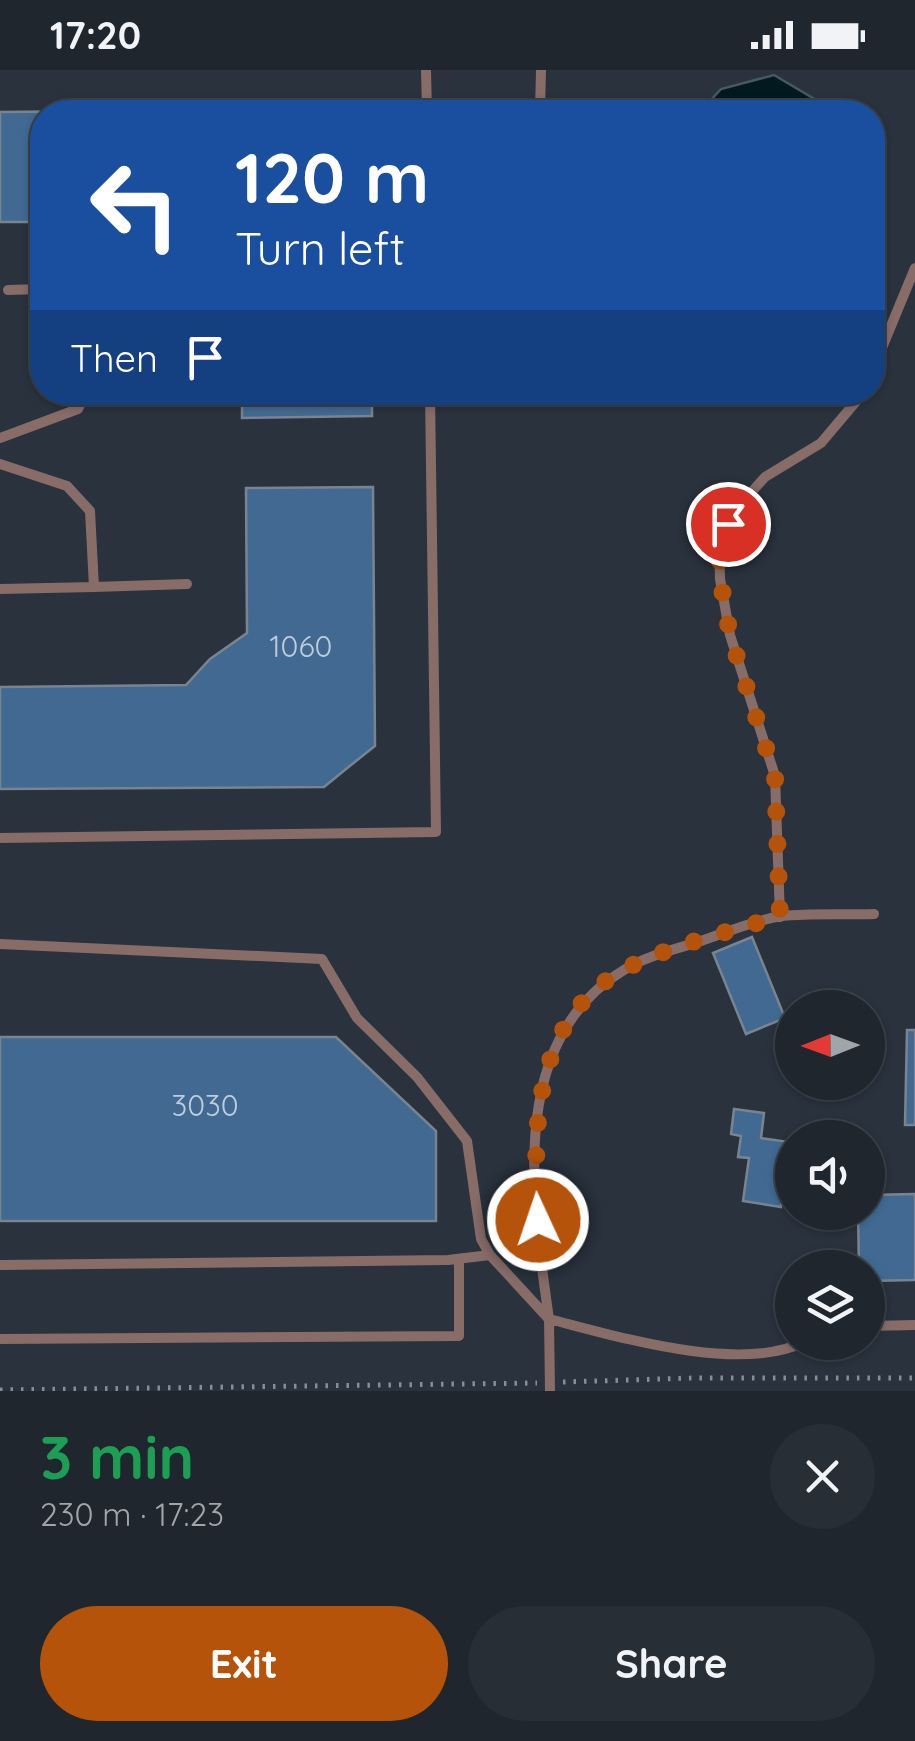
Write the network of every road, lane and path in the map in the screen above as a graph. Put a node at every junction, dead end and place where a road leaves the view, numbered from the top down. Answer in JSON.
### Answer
{"nodes":[{"id":1,"x":426,"y":70,"type":"edge"},
{"id":2,"x":540,"y":70,"type":"edge"},
{"id":3,"x":426,"y":100,"type":"edge"},
{"id":4,"x":540,"y":100,"type":"edge"},
{"id":5,"x":915,"y":268,"type":"edge"},
{"id":6,"x":30,"y":289,"type":"edge"},
{"id":7,"x":8,"y":290,"type":"dead end"},
{"id":8,"x":885,"y":341,"type":"edge"},
{"id":9,"x":80,"y":405,"type":"edge"},
{"id":10,"x":430,"y":405,"type":"edge"},
{"id":11,"x":853,"y":405,"type":"edge"},
{"id":12,"x":0,"y":438,"type":"edge"},
{"id":13,"x":0,"y":464,"type":"edge"},
{"id":14,"x":187,"y":584,"type":"dead end"},
{"id":15,"x":94,"y":587,"type":"junction"},
{"id":16,"x":0,"y":589,"type":"edge"},
{"id":17,"x":0,"y":838,"type":"edge"},
{"id":18,"x":874,"y":914,"type":"dead end"},
{"id":19,"x":780,"y":916,"type":"junction"},
{"id":20,"x":0,"y":944,"type":"edge"},
{"id":21,"x":490,"y":1255,"type":"junction"},
{"id":22,"x":459,"y":1259,"type":"junction"},
{"id":23,"x":0,"y":1265,"type":"edge"},
{"id":24,"x":549,"y":1319,"type":"junction"},
{"id":25,"x":915,"y":1325,"type":"edge"},
{"id":26,"x":885,"y":1326,"type":"edge"},
{"id":27,"x":0,"y":1338,"type":"edge"},
{"id":28,"x":775,"y":1350,"type":"edge"},
{"id":29,"x":915,"y":1378,"type":"edge"},
{"id":30,"x":550,"y":1387,"type":"edge"},
{"id":31,"x":0,"y":1390,"type":"edge"}],
"edges":[{"from":1,"to":3,"type":"lane"},
{"from":2,"to":4,"type":"lane"},
{"from":5,"to":8,"type":"lane"},
{"from":6,"to":7,"type":"lane"},
{"from":9,"to":12,"type":"lane"},
{"from":10,"to":17,"type":"lane"},
{"from":11,"to":19,"type":"lane"},
{"from":13,"to":15,"type":"lane"},
{"from":14,"to":15,"type":"lane"},
{"from":15,"to":16,"type":"lane"},
{"from":18,"to":19,"type":"lane"},
{"from":19,"to":24,"type":"lane"},
{"from":20,"to":21,"type":"lane"},
{"from":21,"to":22,"type":"lane"},
{"from":21,"to":24,"type":"lane"},
{"from":22,"to":23,"type":"lane"},
{"from":22,"to":27,"type":"lane"},
{"from":24,"to":28,"type":"lane"},
{"from":24,"to":30,"type":"lane"},
{"from":25,"to":26,"type":"lane"},
{"from":29,"to":30,"type":"path"},
{"from":30,"to":31,"type":"path"}]}
